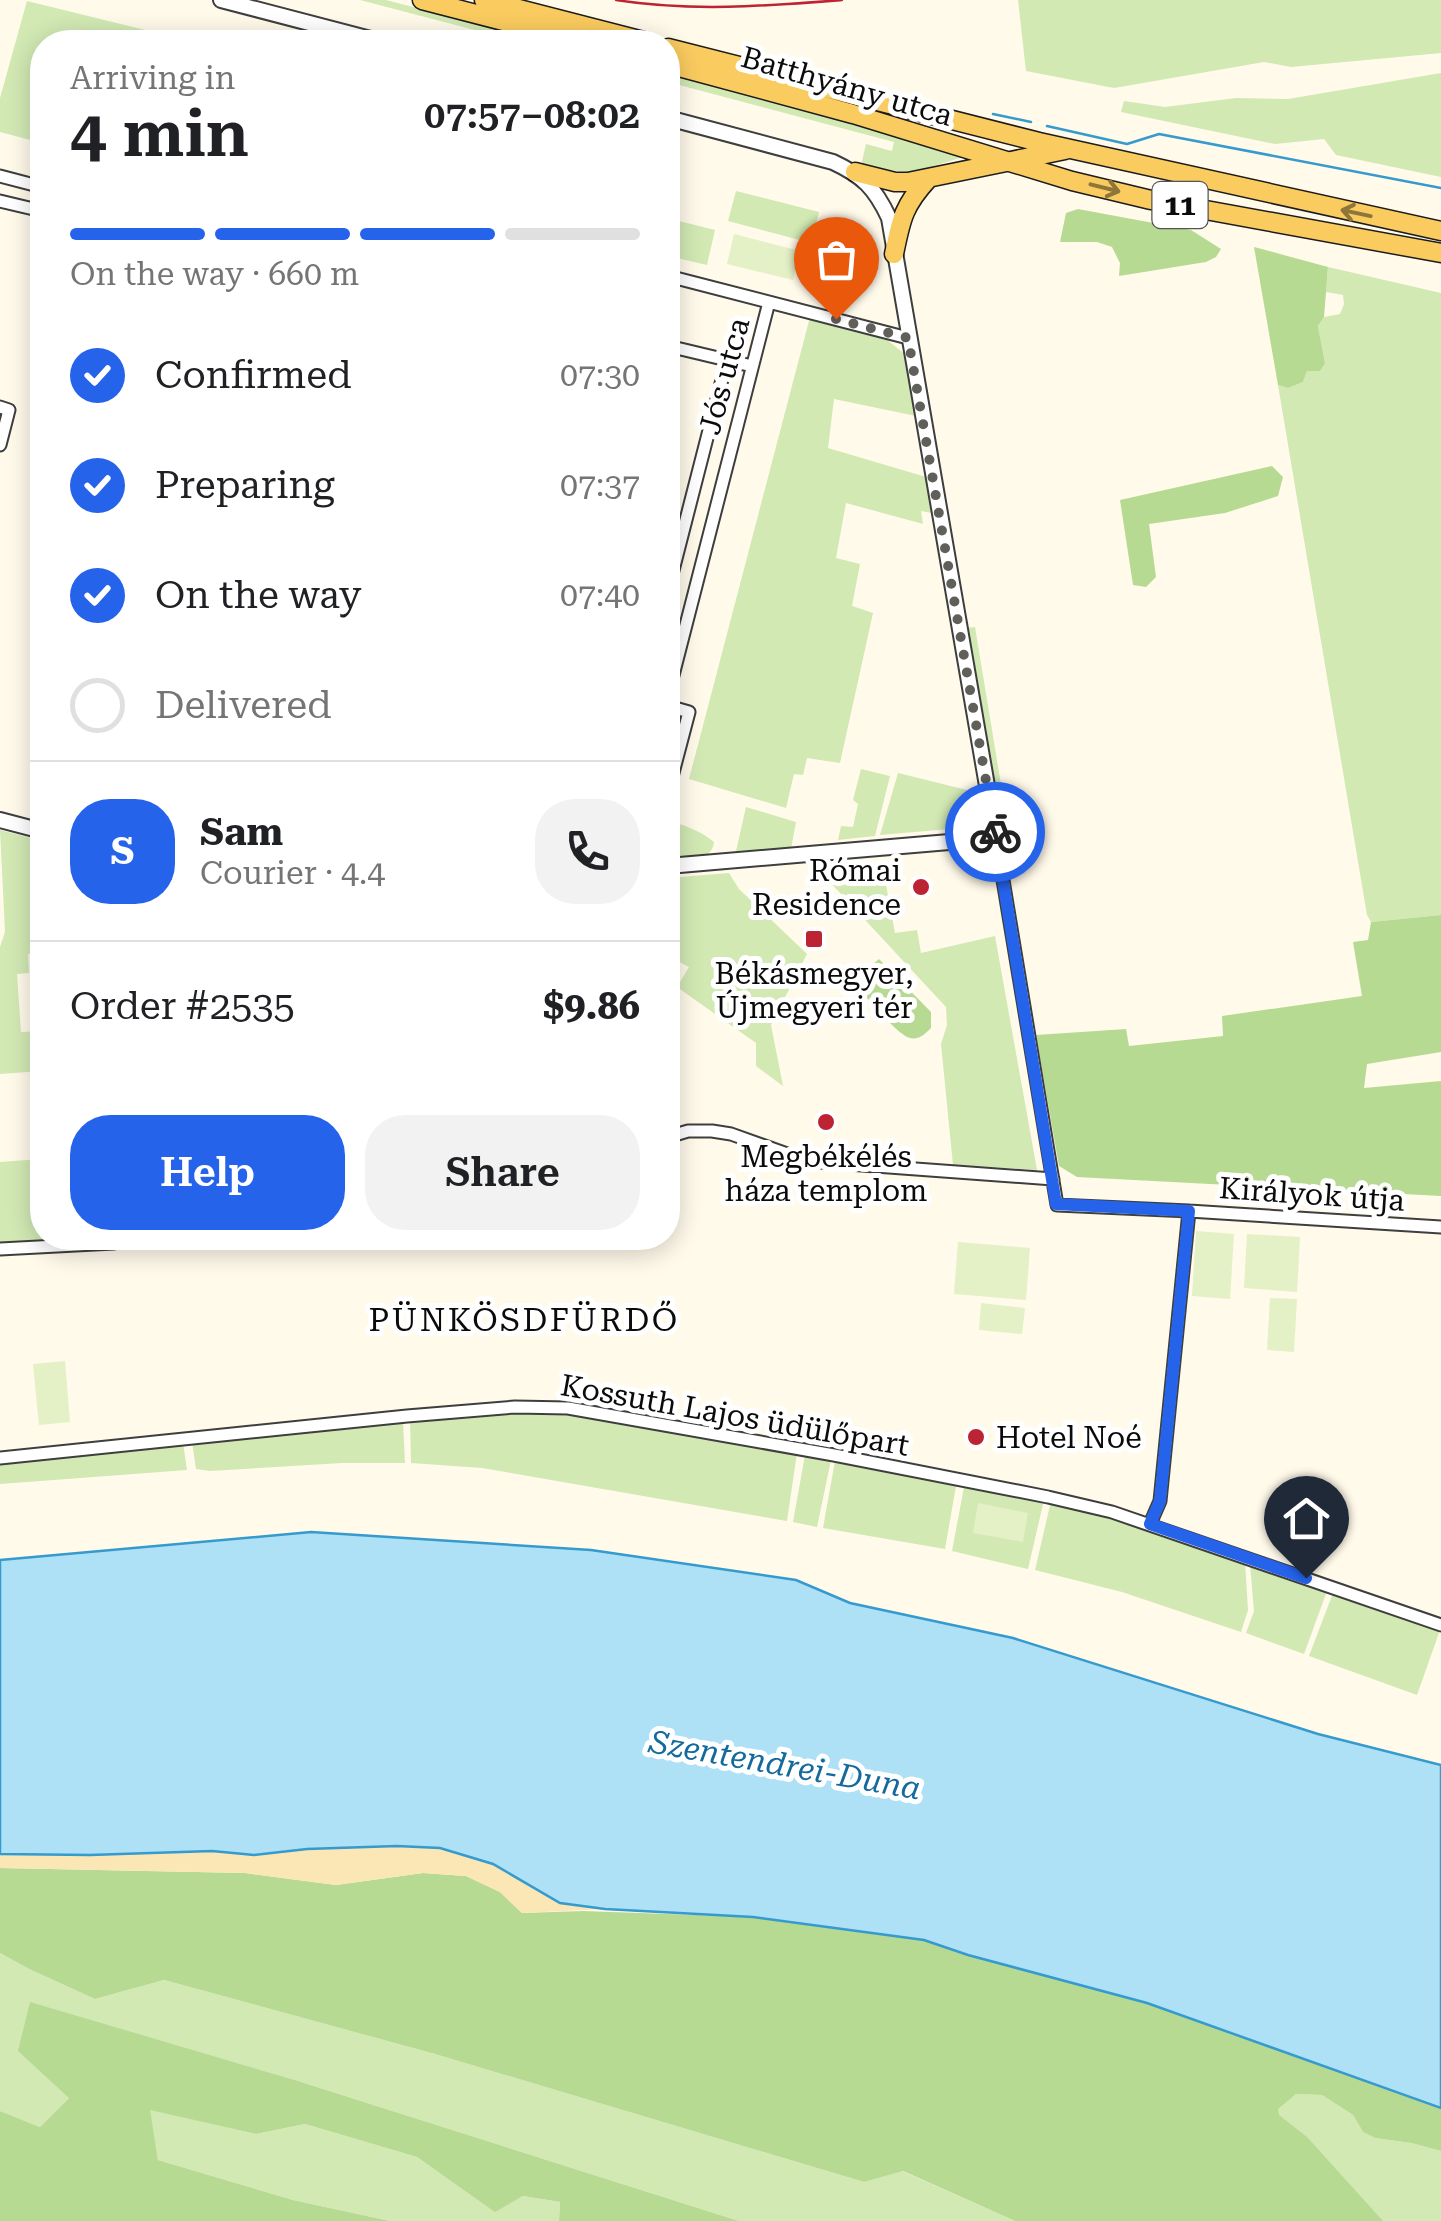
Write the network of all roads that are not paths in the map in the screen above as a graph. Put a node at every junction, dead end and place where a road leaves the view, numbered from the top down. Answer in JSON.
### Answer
{"nodes":[{"id":1,"x":222,"y":0,"type":"edge"},
{"id":2,"x":422,"y":0,"type":"edge"},
{"id":3,"x":484,"y":0,"type":"edge"},
{"id":4,"x":336,"y":30,"type":"edge"},
{"id":5,"x":538,"y":30,"type":"edge"},
{"id":6,"x":600,"y":30,"type":"edge"},
{"id":7,"x":680,"y":51,"type":"edge"},
{"id":8,"x":680,"y":67,"type":"edge"},
{"id":9,"x":680,"y":121,"type":"edge"},
{"id":10,"x":1070,"y":149,"type":"junction"},
{"id":11,"x":1011,"y":163,"type":"junction"},
{"id":12,"x":855,"y":172,"type":"junction"},
{"id":13,"x":0,"y":176,"type":"edge"},
{"id":14,"x":928,"y":179,"type":"junction"},
{"id":15,"x":30,"y":185,"type":"edge"},
{"id":16,"x":0,"y":201,"type":"edge"},
{"id":17,"x":30,"y":209,"type":"edge"},
{"id":18,"x":1441,"y":231,"type":"edge"},
{"id":19,"x":1441,"y":253,"type":"edge"},
{"id":20,"x":894,"y":254,"type":"junction"},
{"id":21,"x":680,"y":279,"type":"edge"},
{"id":22,"x":769,"y":302,"type":"junction"},
{"id":23,"x":908,"y":338,"type":"junction"},
{"id":24,"x":680,"y":349,"type":"edge"},
{"id":25,"x":727,"y":360,"type":"junction"},
{"id":26,"x":752,"y":366,"type":"junction"},
{"id":27,"x":0,"y":407,"type":"edge"},
{"id":28,"x":0,"y":445,"type":"edge"},
{"id":29,"x":680,"y":543,"type":"edge"},
{"id":30,"x":680,"y":648,"type":"edge"},
{"id":31,"x":680,"y":709,"type":"edge"},
{"id":32,"x":680,"y":744,"type":"edge"},
{"id":33,"x":0,"y":820,"type":"edge"},
{"id":34,"x":30,"y":827,"type":"edge"},
{"id":35,"x":996,"y":838,"type":"junction"},
{"id":36,"x":680,"y":865,"type":"edge"},
{"id":37,"x":680,"y":1134,"type":"edge"},
{"id":38,"x":1052,"y":1179,"type":"junction"},
{"id":39,"x":1189,"y":1211,"type":"junction"},
{"id":40,"x":1441,"y":1228,"type":"edge"},
{"id":41,"x":30,"y":1248,"type":"edge"},
{"id":42,"x":0,"y":1250,"type":"edge"},
{"id":43,"x":0,"y":1458,"type":"edge"},
{"id":44,"x":1150,"y":1524,"type":"junction"},
{"id":45,"x":1441,"y":1625,"type":"edge"}],
"edges":[{"from":1,"to":4,"type":"street"},
{"from":2,"to":5,"type":"main road"},
{"from":3,"to":6,"type":"main road"},
{"from":7,"to":10,"type":"main road","name":"Batthyány utca","number":"11"},
{"from":8,"to":11,"type":"main road","name":"Batthyány utca","number":"11"},
{"from":9,"to":12,"type":"street"},
{"from":10,"to":11,"type":"main road"},
{"from":18,"to":10,"type":"main road","number":"11","one_way":true},
{"from":11,"to":14,"type":"main road"},
{"from":11,"to":19,"type":"main road","number":"11","one_way":true},
{"from":12,"to":14,"type":"main road"},
{"from":12,"to":20,"type":"street"},
{"from":13,"to":15,"type":"street"},
{"from":14,"to":20,"type":"main road"},
{"from":16,"to":17,"type":"street"},
{"from":20,"to":23,"type":"street"},
{"from":21,"to":22,"type":"street"},
{"from":22,"to":23,"type":"street"},
{"from":22,"to":26,"type":"street","name":"Jós utca"},
{"from":23,"to":35,"type":"street"},
{"from":24,"to":25,"type":"street"},
{"from":25,"to":26,"type":"street"},
{"from":25,"to":29,"type":"street","name":"Jós utca"},
{"from":26,"to":30,"type":"street","name":"Jós utca"},
{"from":27,"to":28,"type":"street"},
{"from":31,"to":32,"type":"street"},
{"from":33,"to":34,"type":"street"},
{"from":35,"to":36,"type":"street"},
{"from":35,"to":38,"type":"street"},
{"from":37,"to":38,"type":"street"},
{"from":38,"to":39,"type":"street","name":"Királyok útja"},
{"from":39,"to":40,"type":"street","name":"Királyok útja"},
{"from":39,"to":44,"type":"street"},
{"from":41,"to":42,"type":"street"},
{"from":43,"to":44,"type":"street","name":"Kossuth Lajos üdülőpart"},
{"from":44,"to":45,"type":"street","name":"Kossuth Lajos üdülőpart"}]}
